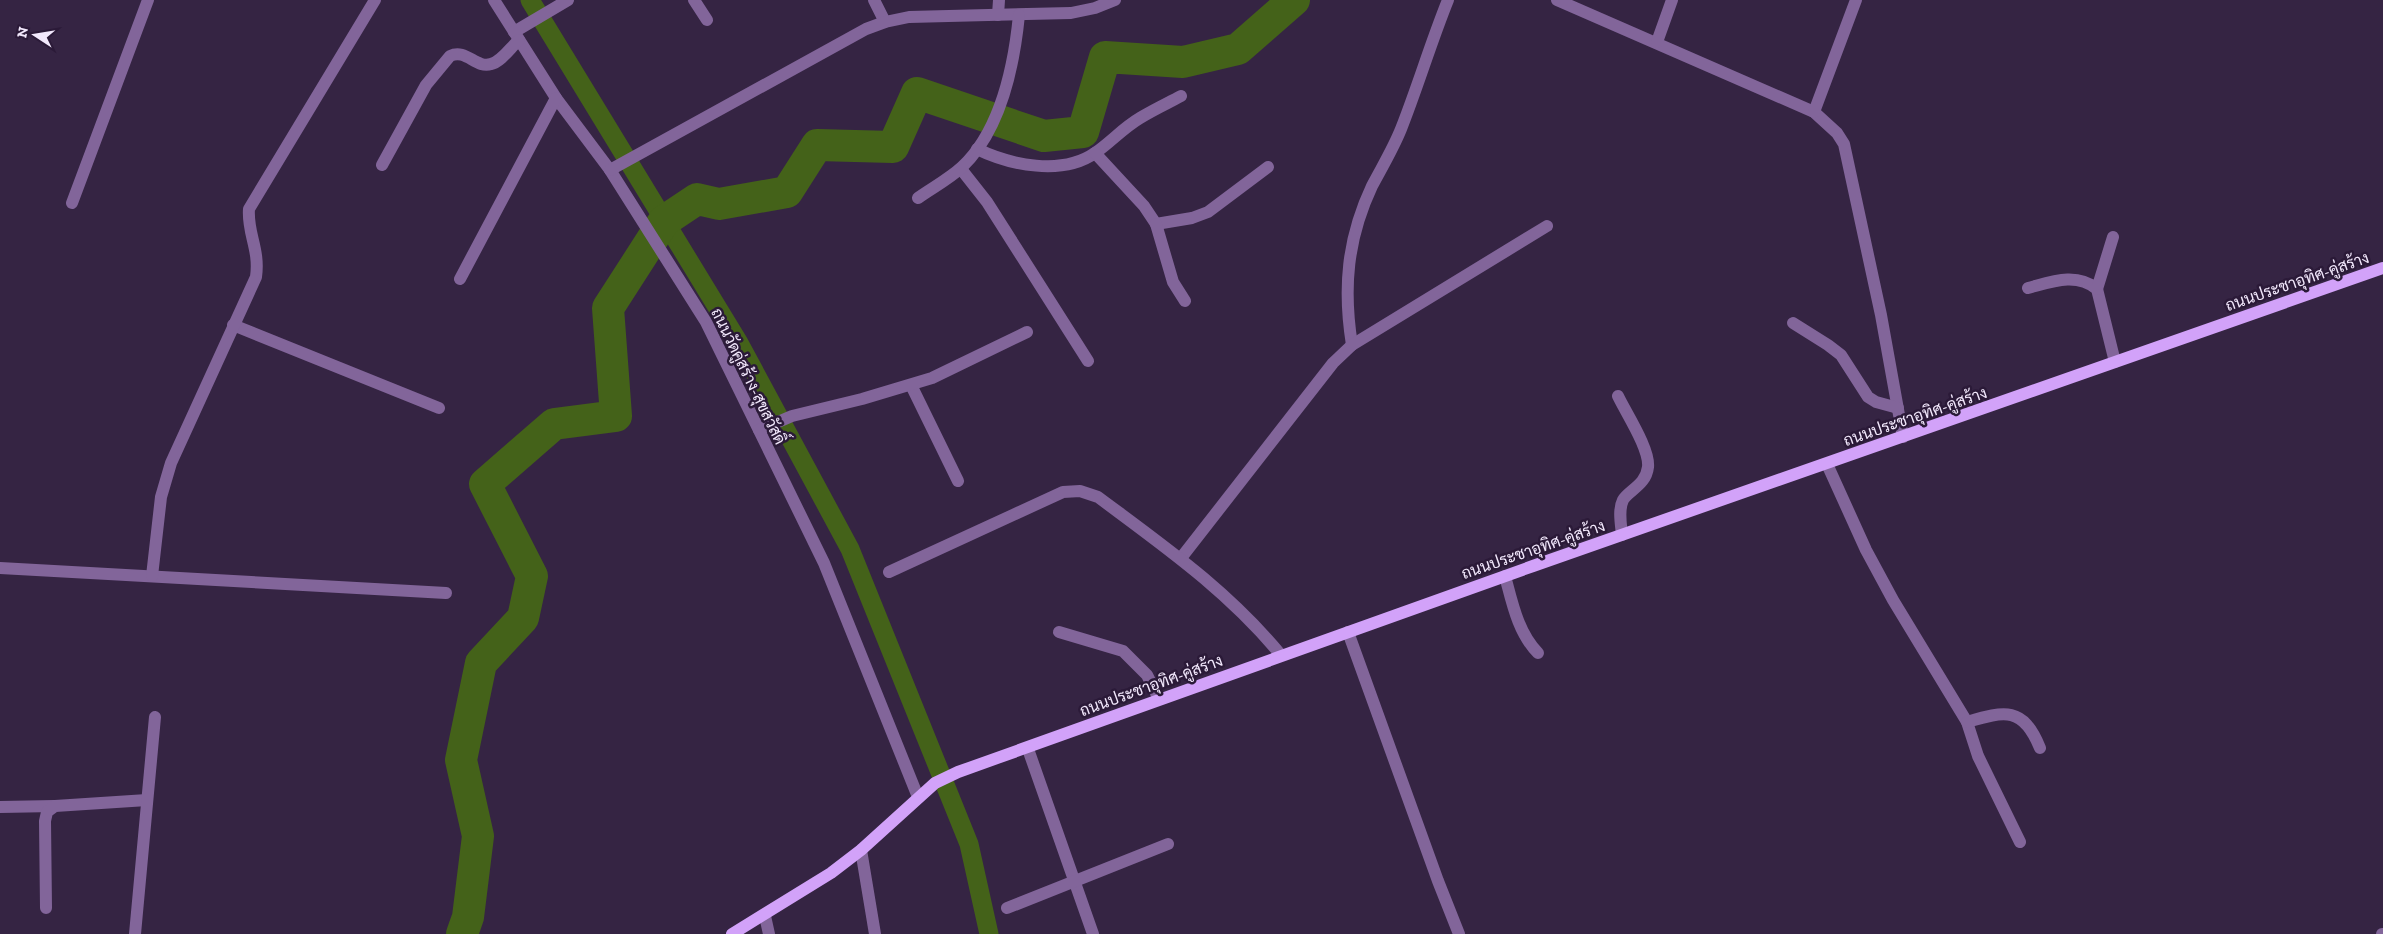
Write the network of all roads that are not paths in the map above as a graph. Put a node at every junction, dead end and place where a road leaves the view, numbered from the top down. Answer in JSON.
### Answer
{"nodes":[{"id":1,"x":148,"y":0,"type":"edge"},
{"id":2,"x":375,"y":0,"type":"edge"},
{"id":3,"x":494,"y":0,"type":"edge"},
{"id":4,"x":568,"y":0,"type":"edge"},
{"id":5,"x":694,"y":0,"type":"edge"},
{"id":6,"x":874,"y":0,"type":"edge"},
{"id":7,"x":999,"y":0,"type":"edge"},
{"id":8,"x":1115,"y":0,"type":"edge"},
{"id":9,"x":1448,"y":0,"type":"edge"},
{"id":10,"x":1557,"y":0,"type":"edge"},
{"id":11,"x":1672,"y":0,"type":"edge"},
{"id":12,"x":1856,"y":0,"type":"edge"},
{"id":13,"x":998,"y":15,"type":"junction"},
{"id":14,"x":1019,"y":15,"type":"junction"},
{"id":15,"x":707,"y":20,"type":"dead end"},
{"id":16,"x":885,"y":22,"type":"junction"},
{"id":17,"x":516,"y":36,"type":"junction"},
{"id":18,"x":1657,"y":42,"type":"junction"},
{"id":19,"x":1181,"y":96,"type":"dead end"},
{"id":20,"x":556,"y":98,"type":"junction"},
{"id":21,"x":1814,"y":112,"type":"junction"},
{"id":22,"x":977,"y":149,"type":"junction"},
{"id":23,"x":1095,"y":153,"type":"junction"},
{"id":24,"x":382,"y":165,"type":"dead end"},
{"id":25,"x":1268,"y":167,"type":"dead end"},
{"id":26,"x":961,"y":169,"type":"junction"},
{"id":27,"x":610,"y":170,"type":"junction"},
{"id":28,"x":918,"y":198,"type":"dead end"},
{"id":29,"x":72,"y":203,"type":"dead end"},
{"id":30,"x":1156,"y":224,"type":"junction"},
{"id":31,"x":1547,"y":226,"type":"dead end"},
{"id":32,"x":2113,"y":237,"type":"dead end"},
{"id":33,"x":2383,"y":268,"type":"edge"},
{"id":34,"x":460,"y":279,"type":"dead end"},
{"id":35,"x":2028,"y":288,"type":"dead end"},
{"id":36,"x":2097,"y":288,"type":"junction"},
{"id":37,"x":1185,"y":301,"type":"dead end"},
{"id":38,"x":1793,"y":323,"type":"dead end"},
{"id":39,"x":233,"y":325,"type":"junction"},
{"id":40,"x":1027,"y":332,"type":"dead end"},
{"id":41,"x":1352,"y":345,"type":"junction"},
{"id":42,"x":1088,"y":361,"type":"dead end"},
{"id":43,"x":2115,"y":362,"type":"junction"},
{"id":44,"x":911,"y":385,"type":"junction"},
{"id":45,"x":1618,"y":396,"type":"dead end"},
{"id":46,"x":439,"y":408,"type":"dead end"},
{"id":47,"x":1898,"y":408,"type":"junction"},
{"id":48,"x":758,"y":430,"type":"junction"},
{"id":49,"x":1903,"y":437,"type":"junction"},
{"id":50,"x":1827,"y":464,"type":"junction"},
{"id":51,"x":958,"y":481,"type":"dead end"},
{"id":52,"x":1622,"y":535,"type":"junction"},
{"id":53,"x":1181,"y":558,"type":"junction"},
{"id":54,"x":0,"y":568,"type":"edge"},
{"id":55,"x":890,"y":572,"type":"dead end"},
{"id":56,"x":152,"y":576,"type":"junction"},
{"id":57,"x":1505,"y":576,"type":"junction"},
{"id":58,"x":446,"y":593,"type":"dead end"},
{"id":59,"x":1059,"y":632,"type":"dead end"},
{"id":60,"x":1348,"y":632,"type":"junction"},
{"id":61,"x":1538,"y":653,"type":"dead end"},
{"id":62,"x":1281,"y":655,"type":"junction"},
{"id":63,"x":1159,"y":699,"type":"junction"},
{"id":64,"x":155,"y":717,"type":"dead end"},
{"id":65,"x":1967,"y":722,"type":"junction"},
{"id":66,"x":2040,"y":748,"type":"dead end"},
{"id":67,"x":1028,"y":749,"type":"junction"},
{"id":68,"x":918,"y":797,"type":"junction"},
{"id":69,"x":146,"y":800,"type":"junction"},
{"id":70,"x":54,"y":806,"type":"junction"},
{"id":71,"x":0,"y":807,"type":"edge"},
{"id":72,"x":2020,"y":842,"type":"dead end"},
{"id":73,"x":1168,"y":844,"type":"dead end"},
{"id":74,"x":861,"y":850,"type":"junction"},
{"id":75,"x":1074,"y":880,"type":"junction"},
{"id":76,"x":46,"y":908,"type":"dead end"},
{"id":77,"x":1007,"y":908,"type":"dead end"},
{"id":78,"x":765,"y":916,"type":"junction"},
{"id":79,"x":135,"y":934,"type":"edge"},
{"id":80,"x":732,"y":934,"type":"edge"},
{"id":81,"x":770,"y":934,"type":"edge"},
{"id":82,"x":875,"y":934,"type":"edge"},
{"id":83,"x":1093,"y":934,"type":"edge"},
{"id":84,"x":1459,"y":934,"type":"edge"}],
"edges":[{"from":1,"to":29,"type":"street"},
{"from":2,"to":39,"type":"street"},
{"from":3,"to":17,"type":"street","name":"ถนนวัดคู่สร้าง-สุขสวัสดิ์"},
{"from":4,"to":17,"type":"street"},
{"from":5,"to":15,"type":"street"},
{"from":6,"to":16,"type":"street"},
{"from":7,"to":13,"type":"street"},
{"from":8,"to":14,"type":"street"},
{"from":9,"to":41,"type":"street"},
{"from":10,"to":18,"type":"street"},
{"from":11,"to":18,"type":"street"},
{"from":12,"to":21,"type":"street"},
{"from":13,"to":14,"type":"street"},
{"from":13,"to":16,"type":"street"},
{"from":14,"to":22,"type":"street"},
{"from":16,"to":27,"type":"street"},
{"from":17,"to":20,"type":"street","name":"ถนนวัดคู่สร้าง-สุขสวัสดิ์"},
{"from":17,"to":24,"type":"street"},
{"from":18,"to":21,"type":"street"},
{"from":19,"to":23,"type":"street"},
{"from":20,"to":27,"type":"street","name":"ถนนวัดคู่สร้าง-สุขสวัสดิ์"},
{"from":20,"to":34,"type":"street"},
{"from":21,"to":47,"type":"street"},
{"from":22,"to":23,"type":"street"},
{"from":22,"to":26,"type":"street"},
{"from":23,"to":30,"type":"street"},
{"from":25,"to":30,"type":"street"},
{"from":26,"to":28,"type":"street"},
{"from":26,"to":42,"type":"street"},
{"from":27,"to":48,"type":"street","name":"ถนนวัดคู่สร้าง-สุขสวัสดิ์"},
{"from":30,"to":37,"type":"street"},
{"from":31,"to":41,"type":"street"},
{"from":32,"to":36,"type":"street"},
{"from":33,"to":43,"type":"main road","name":"ถนนประชาอุทิศ-คู่สร้าง"},
{"from":35,"to":36,"type":"street"},
{"from":36,"to":43,"type":"street"},
{"from":38,"to":47,"type":"street"},
{"from":39,"to":46,"type":"street"},
{"from":39,"to":56,"type":"street"},
{"from":40,"to":44,"type":"street"},
{"from":41,"to":53,"type":"street"},
{"from":43,"to":49,"type":"main road","name":"ถนนประชาอุทิศ-คู่สร้าง"},
{"from":44,"to":48,"type":"street"},
{"from":44,"to":51,"type":"street"},
{"from":45,"to":52,"type":"street"},
{"from":47,"to":49,"type":"street"},
{"from":48,"to":68,"type":"street","name":"ถนนวัดคู่สร้าง-สุขสวัสดิ์"},
{"from":49,"to":50,"type":"main road","name":"ถนนประชาอุทิศ-คู่สร้าง"},
{"from":50,"to":52,"type":"main road","name":"ถนนประชาอุทิศ-คู่สร้าง"},
{"from":50,"to":65,"type":"street"},
{"from":52,"to":57,"type":"main road","name":"ถนนประชาอุทิศ-คู่สร้าง"},
{"from":53,"to":55,"type":"street"},
{"from":53,"to":62,"type":"street"},
{"from":54,"to":56,"type":"street"},
{"from":56,"to":58,"type":"street"},
{"from":57,"to":60,"type":"main road","name":"ถนนประชาอุทิศ-คู่สร้าง"},
{"from":57,"to":61,"type":"street"},
{"from":59,"to":63,"type":"street"},
{"from":60,"to":62,"type":"main road","name":"ถนนประชาอุทิศ-คู่สร้าง"},
{"from":60,"to":84,"type":"street"},
{"from":62,"to":63,"type":"main road","name":"ถนนประชาอุทิศ-คู่สร้าง"},
{"from":63,"to":67,"type":"main road","name":"ถนนประชาอุทิศ-คู่สร้าง"},
{"from":64,"to":69,"type":"street"},
{"from":65,"to":66,"type":"street"},
{"from":65,"to":72,"type":"street"},
{"from":67,"to":68,"type":"main road","name":"ถนนประชาอุทิศ-คู่สร้าง"},
{"from":67,"to":75,"type":"street"},
{"from":68,"to":74,"type":"main road","name":"ถนนประชาอุทิศ-คู่สร้าง"},
{"from":69,"to":70,"type":"street"},
{"from":69,"to":79,"type":"street"},
{"from":70,"to":71,"type":"street"},
{"from":70,"to":76,"type":"street"},
{"from":73,"to":75,"type":"street"},
{"from":74,"to":78,"type":"main road","name":"ถนนประชาอุทิศ-คู่สร้าง"},
{"from":74,"to":82,"type":"street"},
{"from":75,"to":77,"type":"street"},
{"from":75,"to":83,"type":"street"},
{"from":78,"to":80,"type":"main road","name":"ถนนประชาอุทิศ-คู่สร้าง"},
{"from":78,"to":81,"type":"street"}]}
